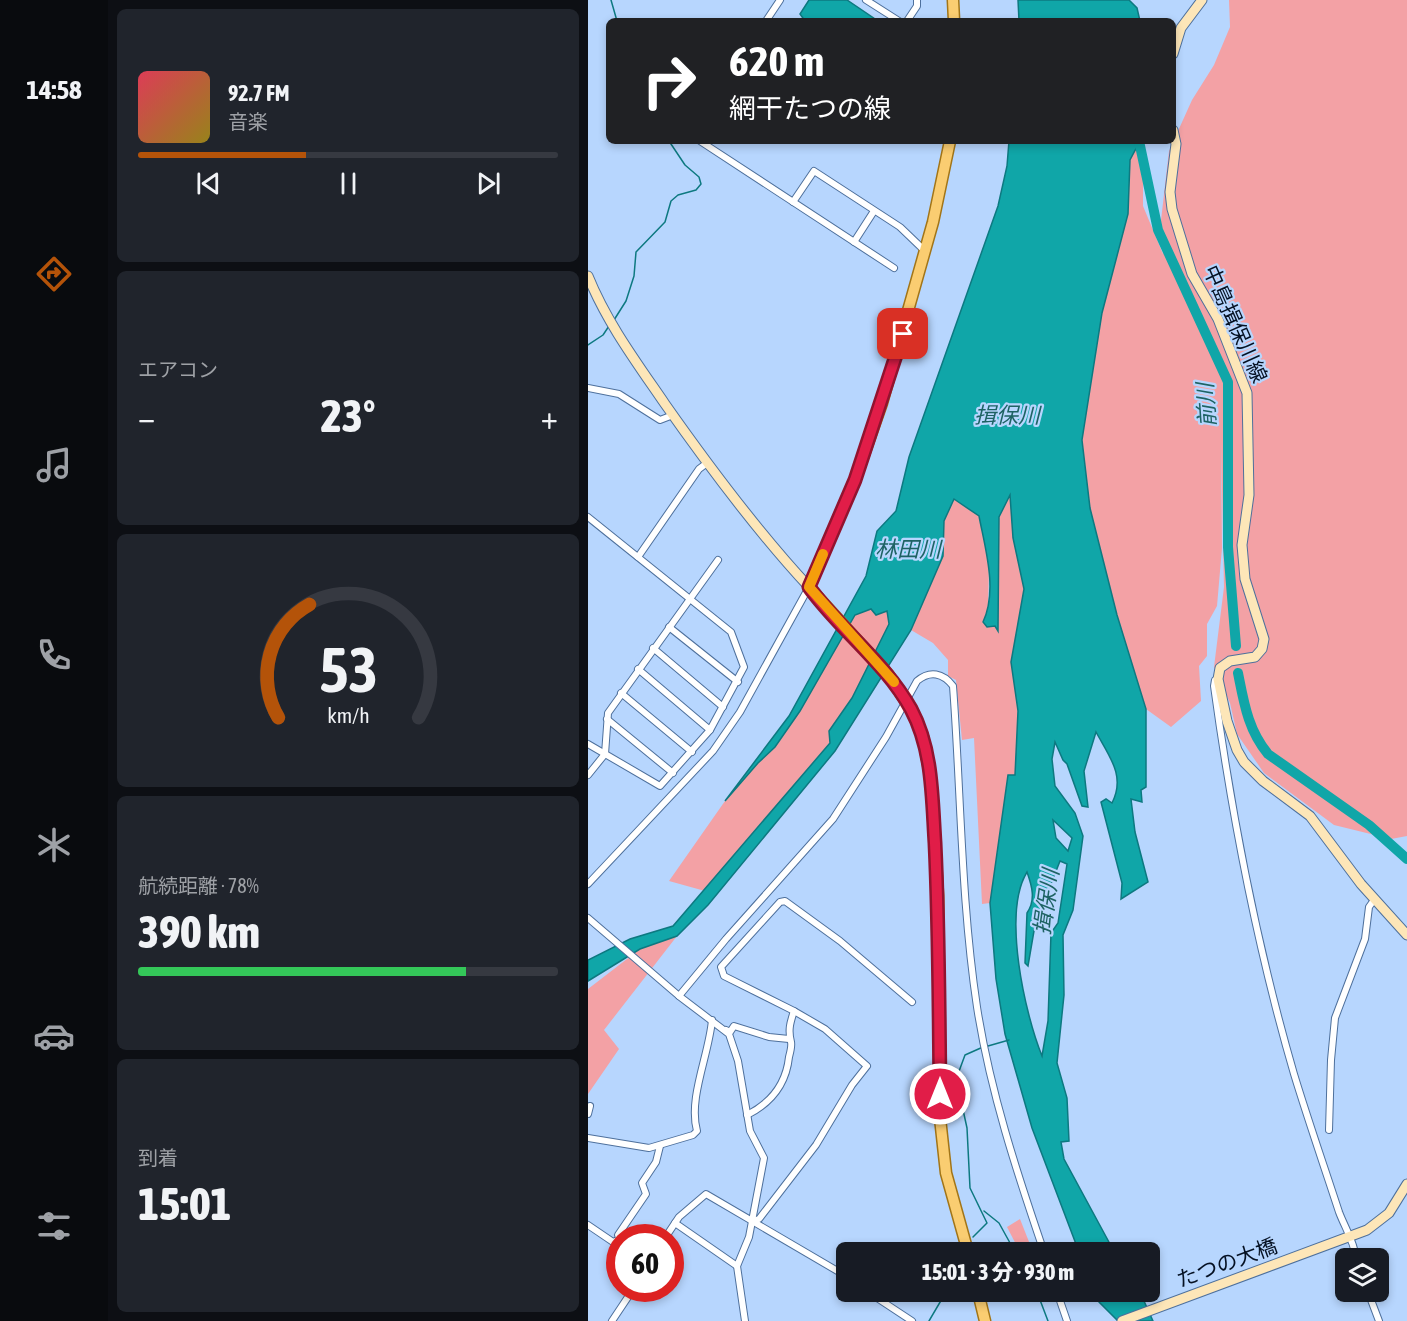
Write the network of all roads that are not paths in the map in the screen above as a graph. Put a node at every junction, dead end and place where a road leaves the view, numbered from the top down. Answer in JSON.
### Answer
{"nodes":[{"id":1,"x":780,"y":0,"type":"edge"},
{"id":2,"x":866,"y":0,"type":"edge"},
{"id":3,"x":917,"y":0,"type":"edge"},
{"id":4,"x":953,"y":0,"type":"edge"},
{"id":5,"x":1202,"y":0,"type":"edge"},
{"id":6,"x":768,"y":18,"type":"edge"},
{"id":7,"x":894,"y":18,"type":"edge"},
{"id":8,"x":909,"y":18,"type":"edge"},
{"id":9,"x":954,"y":18,"type":"edge"},
{"id":10,"x":1176,"y":44,"type":"edge"},
{"id":11,"x":705,"y":144,"type":"edge"},
{"id":12,"x":949,"y":144,"type":"edge"},
{"id":13,"x":1176,"y":144,"type":"edge"},
{"id":14,"x":793,"y":202,"type":"junction"},
{"id":15,"x":874,"y":211,"type":"junction"},
{"id":16,"x":854,"y":242,"type":"junction"},
{"id":17,"x":925,"y":251,"type":"junction"},
{"id":18,"x":894,"y":268,"type":"dead end"},
{"id":19,"x":588,"y":276,"type":"edge"},
{"id":20,"x":588,"y":388,"type":"edge"},
{"id":21,"x":673,"y":415,"type":"junction"},
{"id":22,"x":707,"y":463,"type":"junction"},
{"id":23,"x":588,"y":517,"type":"edge"},
{"id":24,"x":638,"y":557,"type":"junction"},
{"id":25,"x":718,"y":560,"type":"dead end"},
{"id":26,"x":811,"y":589,"type":"junction"},
{"id":27,"x":690,"y":598,"type":"junction"},
{"id":28,"x":669,"y":627,"type":"junction"},
{"id":29,"x":653,"y":648,"type":"junction"},
{"id":30,"x":638,"y":669,"type":"junction"},
{"id":31,"x":1218,"y":679,"type":"junction"},
{"id":32,"x":738,"y":682,"type":"junction"},
{"id":33,"x":621,"y":693,"type":"junction"},
{"id":34,"x":904,"y":697,"type":"junction"},
{"id":35,"x":723,"y":707,"type":"junction"},
{"id":36,"x":607,"y":719,"type":"junction"},
{"id":37,"x":710,"y":730,"type":"junction"},
{"id":38,"x":588,"y":744,"type":"edge"},
{"id":39,"x":692,"y":752,"type":"junction"},
{"id":40,"x":605,"y":754,"type":"junction"},
{"id":41,"x":673,"y":773,"type":"junction"},
{"id":42,"x":588,"y":775,"type":"edge"},
{"id":43,"x":588,"y":884,"type":"edge"},
{"id":44,"x":1374,"y":900,"type":"junction"},
{"id":45,"x":588,"y":918,"type":"edge"},
{"id":46,"x":1407,"y":935,"type":"edge"},
{"id":47,"x":679,"y":996,"type":"junction"},
{"id":48,"x":912,"y":1002,"type":"dead end"},
{"id":49,"x":794,"y":1011,"type":"junction"},
{"id":50,"x":712,"y":1021,"type":"junction"},
{"id":51,"x":789,"y":1039,"type":"junction"},
{"id":52,"x":590,"y":1106,"type":"dead end"},
{"id":53,"x":588,"y":1114,"type":"edge"},
{"id":54,"x":747,"y":1115,"type":"junction"},
{"id":55,"x":1329,"y":1130,"type":"dead end"},
{"id":56,"x":588,"y":1138,"type":"edge"},
{"id":57,"x":660,"y":1146,"type":"junction"},
{"id":58,"x":1407,"y":1184,"type":"edge"},
{"id":59,"x":753,"y":1221,"type":"junction"},
{"id":60,"x":675,"y":1223,"type":"joint"},
{"id":61,"x":623,"y":1224,"type":"edge"},
{"id":62,"x":588,"y":1225,"type":"edge"},
{"id":63,"x":606,"y":1237,"type":"edge"},
{"id":64,"x":1348,"y":1238,"type":"junction"},
{"id":65,"x":965,"y":1242,"type":"edge"},
{"id":66,"x":1041,"y":1242,"type":"edge"},
{"id":67,"x":1352,"y":1248,"type":"edge"},
{"id":68,"x":737,"y":1266,"type":"junction"},
{"id":69,"x":836,"y":1270,"type":"edge"},
{"id":70,"x":625,"y":1302,"type":"edge"},
{"id":71,"x":883,"y":1302,"type":"edge"},
{"id":72,"x":980,"y":1302,"type":"edge"},
{"id":73,"x":1060,"y":1302,"type":"edge"},
{"id":74,"x":1372,"y":1302,"type":"edge"},
{"id":75,"x":612,"y":1321,"type":"edge"},
{"id":76,"x":745,"y":1321,"type":"edge"},
{"id":77,"x":912,"y":1321,"type":"edge"},
{"id":78,"x":985,"y":1321,"type":"edge"},
{"id":79,"x":1067,"y":1321,"type":"edge"},
{"id":80,"x":1122,"y":1321,"type":"edge"},
{"id":81,"x":1379,"y":1321,"type":"edge"}],
"edges":[{"from":1,"to":6,"type":"street"},
{"from":2,"to":7,"type":"street"},
{"from":3,"to":8,"type":"street"},
{"from":4,"to":9,"type":"main road"},
{"from":5,"to":10,"type":"main road"},
{"from":11,"to":14,"type":"street"},
{"from":12,"to":17,"type":"main road"},
{"from":13,"to":31,"type":"main road","name":"中島揖保川線"},
{"from":14,"to":15,"type":"street"},
{"from":14,"to":16,"type":"street"},
{"from":15,"to":16,"type":"street"},
{"from":15,"to":17,"type":"street"},
{"from":16,"to":18,"type":"street"},
{"from":17,"to":26,"type":"main road"},
{"from":19,"to":21,"type":"main road"},
{"from":20,"to":21,"type":"street"},
{"from":21,"to":22,"type":"main road"},
{"from":22,"to":24,"type":"street"},
{"from":22,"to":26,"type":"main road"},
{"from":23,"to":24,"type":"street"},
{"from":24,"to":27,"type":"street"},
{"from":25,"to":27,"type":"street"},
{"from":26,"to":34,"type":"main road"},
{"from":26,"to":43,"type":"street"},
{"from":27,"to":28,"type":"street"},
{"from":27,"to":32,"type":"street"},
{"from":28,"to":29,"type":"street"},
{"from":28,"to":32,"type":"street"},
{"from":29,"to":30,"type":"street"},
{"from":29,"to":35,"type":"street"},
{"from":30,"to":33,"type":"street"},
{"from":30,"to":37,"type":"street"},
{"from":31,"to":44,"type":"main road"},
{"from":31,"to":64,"type":"street"},
{"from":32,"to":35,"type":"street"},
{"from":33,"to":36,"type":"street"},
{"from":33,"to":39,"type":"street"},
{"from":34,"to":47,"type":"street"},
{"from":34,"to":65,"type":"main road"},
{"from":34,"to":66,"type":"street"},
{"from":35,"to":37,"type":"street"},
{"from":36,"to":40,"type":"street"},
{"from":36,"to":41,"type":"street"},
{"from":37,"to":39,"type":"street"},
{"from":38,"to":40,"type":"street"},
{"from":39,"to":41,"type":"street"},
{"from":40,"to":41,"type":"street"},
{"from":40,"to":42,"type":"street"},
{"from":44,"to":46,"type":"main road"},
{"from":44,"to":55,"type":"street"},
{"from":45,"to":47,"type":"street"},
{"from":47,"to":50,"type":"street"},
{"from":48,"to":49,"type":"street"},
{"from":49,"to":51,"type":"street"},
{"from":49,"to":59,"type":"street"},
{"from":50,"to":51,"type":"street"},
{"from":50,"to":54,"type":"street"},
{"from":50,"to":57,"type":"street"},
{"from":51,"to":54,"type":"street"},
{"from":52,"to":53,"type":"street"},
{"from":54,"to":59,"type":"street"},
{"from":56,"to":57,"type":"street"},
{"from":57,"to":61,"type":"street"},
{"from":58,"to":64,"type":"main road","name":"たつの大橋"},
{"from":59,"to":60,"type":"street"},
{"from":59,"to":68,"type":"street"},
{"from":59,"to":69,"type":"street"},
{"from":60,"to":68,"type":"street"},
{"from":62,"to":63,"type":"street"},
{"from":64,"to":67,"type":"street"},
{"from":64,"to":80,"type":"main road","name":"たつの大橋"},
{"from":68,"to":76,"type":"street"},
{"from":70,"to":75,"type":"street"},
{"from":71,"to":77,"type":"street"},
{"from":72,"to":78,"type":"main road"},
{"from":73,"to":79,"type":"street"},
{"from":74,"to":81,"type":"street"}]}
